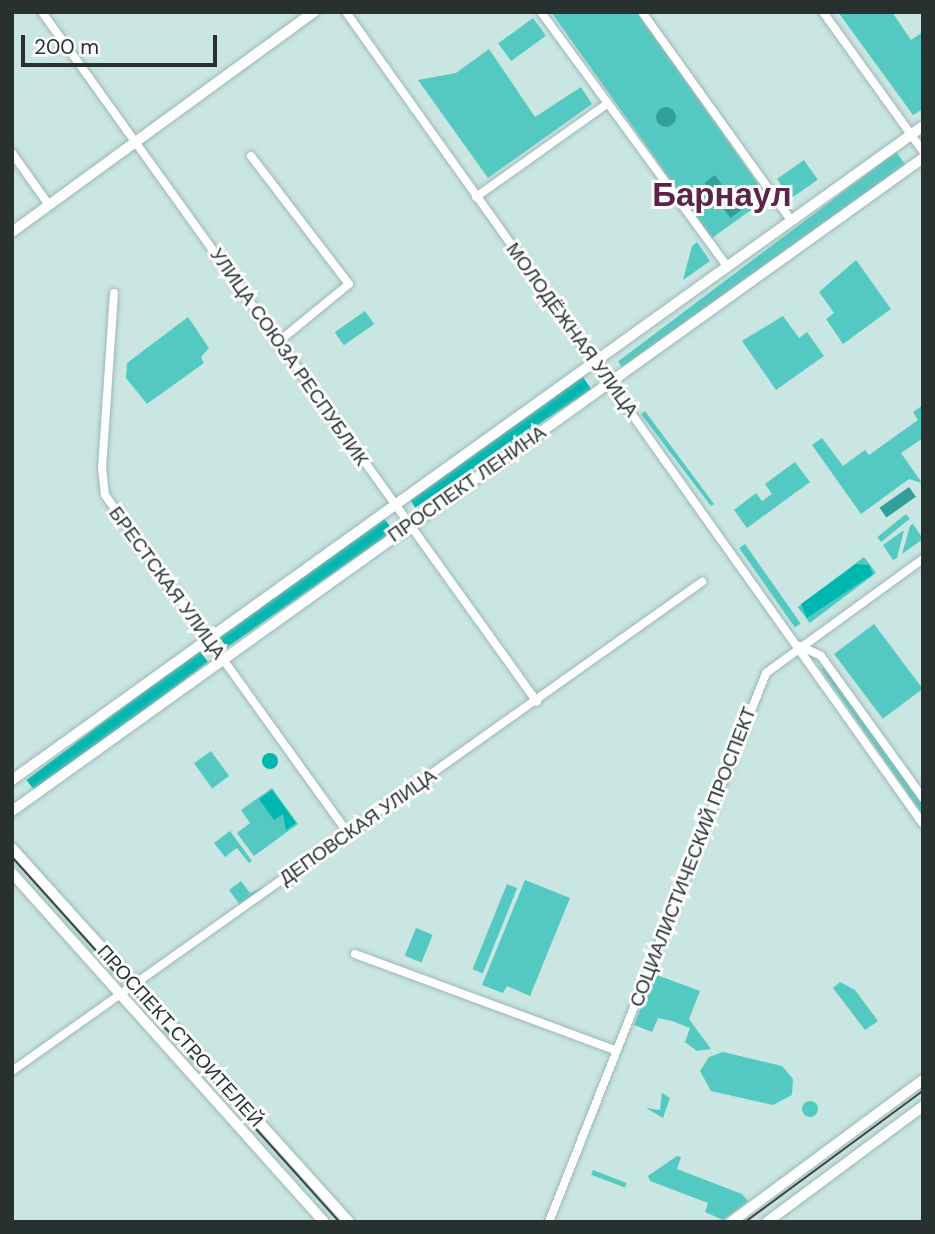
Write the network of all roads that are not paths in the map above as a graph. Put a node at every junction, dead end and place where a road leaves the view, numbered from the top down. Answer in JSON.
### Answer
{"nodes":[{"id":1,"x":42,"y":12,"type":"edge"},
{"id":2,"x":314,"y":12,"type":"edge"},
{"id":3,"x":346,"y":12,"type":"edge"},
{"id":4,"x":541,"y":12,"type":"edge"},
{"id":5,"x":642,"y":12,"type":"edge"},
{"id":6,"x":822,"y":12,"type":"edge"},
{"id":7,"x":607,"y":104,"type":"junction"},
{"id":8,"x":923,"y":126,"type":"edge"},
{"id":9,"x":911,"y":135,"type":"junction"},
{"id":10,"x":136,"y":142,"type":"junction"},
{"id":11,"x":923,"y":151,"type":"edge"},
{"id":12,"x":12,"y":153,"type":"edge"},
{"id":13,"x":251,"y":156,"type":"dead end"},
{"id":14,"x":923,"y":158,"type":"edge"},
{"id":15,"x":476,"y":197,"type":"junction"},
{"id":16,"x":49,"y":205,"type":"junction"},
{"id":17,"x":791,"y":220,"type":"junction"},
{"id":18,"x":12,"y":232,"type":"edge"},
{"id":19,"x":727,"y":266,"type":"junction"},
{"id":20,"x":114,"y":293,"type":"dead end"},
{"id":21,"x":277,"y":343,"type":"junction"},
{"id":22,"x":595,"y":360,"type":"junction"},
{"id":23,"x":611,"y":382,"type":"junction"},
{"id":24,"x":394,"y":505,"type":"junction"},
{"id":25,"x":409,"y":526,"type":"junction"},
{"id":26,"x":923,"y":559,"type":"edge"},
{"id":27,"x":702,"y":582,"type":"dead end"},
{"id":28,"x":208,"y":638,"type":"junction"},
{"id":29,"x":800,"y":646,"type":"junction"},
{"id":30,"x":224,"y":659,"type":"junction"},
{"id":31,"x":537,"y":702,"type":"junction"},
{"id":32,"x":12,"y":780,"type":"edge"},
{"id":33,"x":923,"y":798,"type":"edge"},
{"id":34,"x":13,"y":808,"type":"edge"},
{"id":35,"x":923,"y":824,"type":"edge"},
{"id":36,"x":349,"y":834,"type":"junction"},
{"id":37,"x":12,"y":848,"type":"edge"},
{"id":38,"x":12,"y":873,"type":"edge"},
{"id":39,"x":355,"y":954,"type":"dead end"},
{"id":40,"x":135,"y":985,"type":"junction"},
{"id":41,"x":120,"y":995,"type":"junction"},
{"id":42,"x":617,"y":1051,"type":"junction"},
{"id":43,"x":12,"y":1071,"type":"edge"},
{"id":44,"x":923,"y":1080,"type":"edge"},
{"id":45,"x":923,"y":1107,"type":"edge"},
{"id":46,"x":271,"y":1137,"type":"junction"},
{"id":47,"x":258,"y":1149,"type":"junction"},
{"id":48,"x":324,"y":1222,"type":"edge"},
{"id":49,"x":349,"y":1222,"type":"edge"},
{"id":50,"x":549,"y":1222,"type":"edge"},
{"id":51,"x":731,"y":1222,"type":"edge"},
{"id":52,"x":767,"y":1222,"type":"edge"}],
"edges":[{"from":1,"to":10,"type":"street","name":"УЛИЦА СОЮЗА РЕСПУБЛИК"},
{"from":2,"to":10,"type":"main road"},
{"from":3,"to":15,"type":"street","name":"МОЛОДЁЖНАЯ УЛИЦА"},
{"from":4,"to":7,"type":"street"},
{"from":5,"to":17,"type":"street"},
{"from":6,"to":9,"type":"street"},
{"from":7,"to":15,"type":"street"},
{"from":7,"to":19,"type":"street"},
{"from":8,"to":9,"type":"main road","name":"ПРОСПЕКТ ЛЕНИНА"},
{"from":9,"to":11,"type":"street"},
{"from":9,"to":17,"type":"main road","name":"ПРОСПЕКТ ЛЕНИНА"},
{"from":10,"to":16,"type":"main road"},
{"from":10,"to":21,"type":"street","name":"УЛИЦА СОЮЗА РЕСПУБЛИК"},
{"from":12,"to":16,"type":"street"},
{"from":13,"to":21,"type":"street"},
{"from":14,"to":23,"type":"main road","name":"ПРОСПЕКТ ЛЕНИНА"},
{"from":15,"to":22,"type":"street","name":"МОЛОДЁЖНАЯ УЛИЦА"},
{"from":16,"to":18,"type":"main road"},
{"from":17,"to":19,"type":"main road","name":"ПРОСПЕКТ ЛЕНИНА"},
{"from":19,"to":22,"type":"main road","name":"ПРОСПЕКТ ЛЕНИНА"},
{"from":20,"to":28,"type":"street","name":"БРЕСТСКАЯ УЛИЦА"},
{"from":21,"to":24,"type":"street","name":"УЛИЦА СОЮЗА РЕСПУБЛИК"},
{"from":22,"to":23,"type":"street","name":"МОЛОДЁЖНАЯ УЛИЦА"},
{"from":22,"to":24,"type":"main road","name":"ПРОСПЕКТ ЛЕНИНА"},
{"from":23,"to":25,"type":"main road","name":"ПРОСПЕКТ ЛЕНИНА"},
{"from":23,"to":29,"type":"street","name":"МОЛОДЁЖНАЯ УЛИЦА"},
{"from":24,"to":25,"type":"street","name":"УЛИЦА СОЮЗА РЕСПУБЛИК"},
{"from":24,"to":28,"type":"main road","name":"ПРОСПЕКТ ЛЕНИНА"},
{"from":25,"to":30,"type":"main road","name":"ПРОСПЕКТ ЛЕНИНА"},
{"from":25,"to":31,"type":"street","name":"УЛИЦА СОЮЗА РЕСПУБЛИК"},
{"from":26,"to":29,"type":"street","name":"СОЦИАЛИСТИЧЕСКИЙ ПРОСПЕКТ"},
{"from":27,"to":31,"type":"street","name":"ДЕПОВСКАЯ УЛИЦА"},
{"from":28,"to":30,"type":"street","name":"БРЕСТСКАЯ УЛИЦА"},
{"from":28,"to":32,"type":"main road","name":"ПРОСПЕКТ ЛЕНИНА"},
{"from":29,"to":33,"type":"street","name":"МОЛОДЁЖНАЯ УЛИЦА"},
{"from":29,"to":35,"type":"street","name":"МОЛОДЁЖНАЯ УЛИЦА"},
{"from":29,"to":42,"type":"street","name":"СОЦИАЛИСТИЧЕСКИЙ ПРОСПЕКТ"},
{"from":30,"to":34,"type":"main road","name":"ПРОСПЕКТ ЛЕНИНА"},
{"from":30,"to":36,"type":"street","name":"БРЕСТСКАЯ УЛИЦА"},
{"from":31,"to":36,"type":"street","name":"ДЕПОВСКАЯ УЛИЦА"},
{"from":36,"to":40,"type":"street","name":"ДЕПОВСКАЯ УЛИЦА"},
{"from":37,"to":40,"type":"main road","name":"ПРОСПЕКТ СТРОИТЕЛЕЙ"},
{"from":38,"to":41,"type":"main road","name":"ПРОСПЕКТ СТРОИТЕЛЕЙ"},
{"from":39,"to":42,"type":"street"},
{"from":40,"to":41,"type":"street","name":"ДЕПОВСКАЯ УЛИЦА"},
{"from":40,"to":46,"type":"main road","name":"ПРОСПЕКТ СТРОИТЕЛЕЙ"},
{"from":41,"to":43,"type":"street","name":"ДЕПОВСКАЯ УЛИЦА"},
{"from":41,"to":47,"type":"main road","name":"ПРОСПЕКТ СТРОИТЕЛЕЙ"},
{"from":42,"to":50,"type":"street","name":"СОЦИАЛИСТИЧЕСКИЙ ПРОСПЕКТ"},
{"from":44,"to":51,"type":"main road"},
{"from":45,"to":52,"type":"main road"},
{"from":46,"to":47,"type":"main road"},
{"from":46,"to":49,"type":"main road","name":"ПРОСПЕКТ СТРОИТЕЛЕЙ"},
{"from":47,"to":48,"type":"main road","name":"ПРОСПЕКТ СТРОИТЕЛЕЙ"}]}
